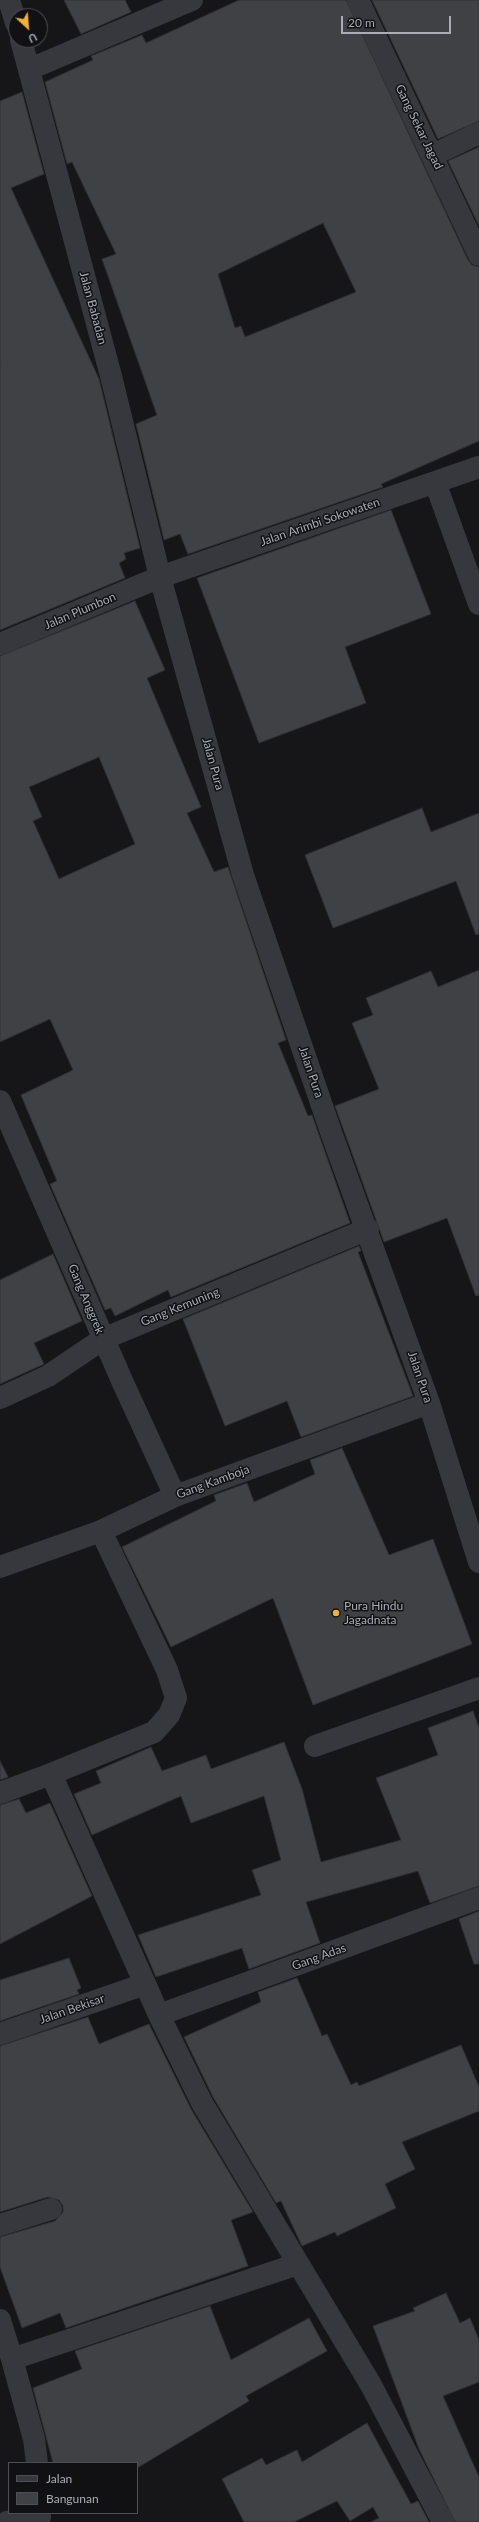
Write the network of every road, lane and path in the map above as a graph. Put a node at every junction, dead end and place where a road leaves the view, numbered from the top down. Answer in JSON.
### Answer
{"nodes":[{"id":1,"x":192,"y":0,"type":"edge"},
{"id":2,"x":358,"y":0,"type":"edge"},
{"id":3,"x":23,"y":48,"type":"edge"},
{"id":4,"x":30,"y":69,"type":"junction"},
{"id":5,"x":479,"y":133,"type":"edge"},
{"id":6,"x":433,"y":155,"type":"junction"},
{"id":7,"x":479,"y":254,"type":"edge"},
{"id":8,"x":479,"y":467,"type":"edge"},
{"id":9,"x":435,"y":482,"type":"junction"},
{"id":10,"x":160,"y":577,"type":"junction"},
{"id":11,"x":479,"y":604,"type":"edge"},
{"id":12,"x":0,"y":644,"type":"edge"},
{"id":13,"x":0,"y":1101,"type":"edge"},
{"id":14,"x":368,"y":1229,"type":"junction"},
{"id":15,"x":103,"y":1339,"type":"junction"},
{"id":16,"x":0,"y":1398,"type":"edge"},
{"id":17,"x":429,"y":1403,"type":"junction"},
{"id":18,"x":175,"y":1496,"type":"junction"},
{"id":19,"x":101,"y":1531,"type":"junction"},
{"id":20,"x":479,"y":1562,"type":"edge"},
{"id":21,"x":0,"y":1567,"type":"edge"},
{"id":22,"x":479,"y":1688,"type":"edge"},
{"id":23,"x":316,"y":1746,"type":"dead end"},
{"id":24,"x":51,"y":1774,"type":"junction"},
{"id":25,"x":0,"y":1793,"type":"edge"},
{"id":26,"x":479,"y":1898,"type":"edge"},
{"id":27,"x":145,"y":1984,"type":"junction"},
{"id":28,"x":159,"y":2015,"type":"junction"},
{"id":29,"x":0,"y":2034,"type":"edge"},
{"id":30,"x":51,"y":2208,"type":"dead end"},
{"id":31,"x":0,"y":2225,"type":"edge"},
{"id":32,"x":298,"y":2264,"type":"junction"},
{"id":33,"x":0,"y":2320,"type":"edge"},
{"id":34,"x":12,"y":2359,"type":"junction"},
{"id":35,"x":37,"y":2462,"type":"edge"},
{"id":36,"x":40,"y":2517,"type":"edge"},
{"id":37,"x":7,"y":2522,"type":"edge"},
{"id":38,"x":443,"y":2522,"type":"edge"}],
"edges":[{"from":1,"to":4,"type":"street"},
{"from":2,"to":6,"type":"street","name":"Gang Sekar Jagad"},
{"from":3,"to":4,"type":"street","name":"Jalan Babadan"},
{"from":4,"to":10,"type":"street","name":"Jalan Babadan"},
{"from":5,"to":6,"type":"street"},
{"from":6,"to":7,"type":"street","name":"Gang Sekar Jagad"},
{"from":8,"to":9,"type":"street","name":"Jalan Arimbi Sokowaten"},
{"from":9,"to":10,"type":"street","name":"Jalan Arimbi Sokowaten"},
{"from":9,"to":11,"type":"street"},
{"from":10,"to":12,"type":"street","name":"Jalan Plumbon"},
{"from":10,"to":14,"type":"street","name":"Jalan Pura"},
{"from":13,"to":15,"type":"street","name":"Gang Anggrek"},
{"from":14,"to":15,"type":"street","name":"Gang Kemuning"},
{"from":14,"to":17,"type":"street","name":"Jalan Pura"},
{"from":15,"to":16,"type":"street","name":"Gang Kemuning"},
{"from":15,"to":18,"type":"street","name":"Gang Anggrek"},
{"from":17,"to":18,"type":"street","name":"Gang Kamboja"},
{"from":17,"to":20,"type":"street","name":"Jalan Pura"},
{"from":18,"to":19,"type":"street","name":"Gang Kamboja"},
{"from":19,"to":21,"type":"street","name":"Gang Kamboja"},
{"from":19,"to":24,"type":"street"},
{"from":22,"to":23,"type":"street"},
{"from":24,"to":25,"type":"street"},
{"from":24,"to":27,"type":"street"},
{"from":26,"to":28,"type":"street","name":"Gang Adas"},
{"from":27,"to":28,"type":"street"},
{"from":27,"to":29,"type":"street","name":"Jalan Bekisar"},
{"from":28,"to":32,"type":"street"},
{"from":30,"to":31,"type":"street"},
{"from":32,"to":34,"type":"street"},
{"from":32,"to":38,"type":"street"},
{"from":33,"to":34,"type":"street"},
{"from":34,"to":35,"type":"street"},
{"from":36,"to":37,"type":"street"}]}
